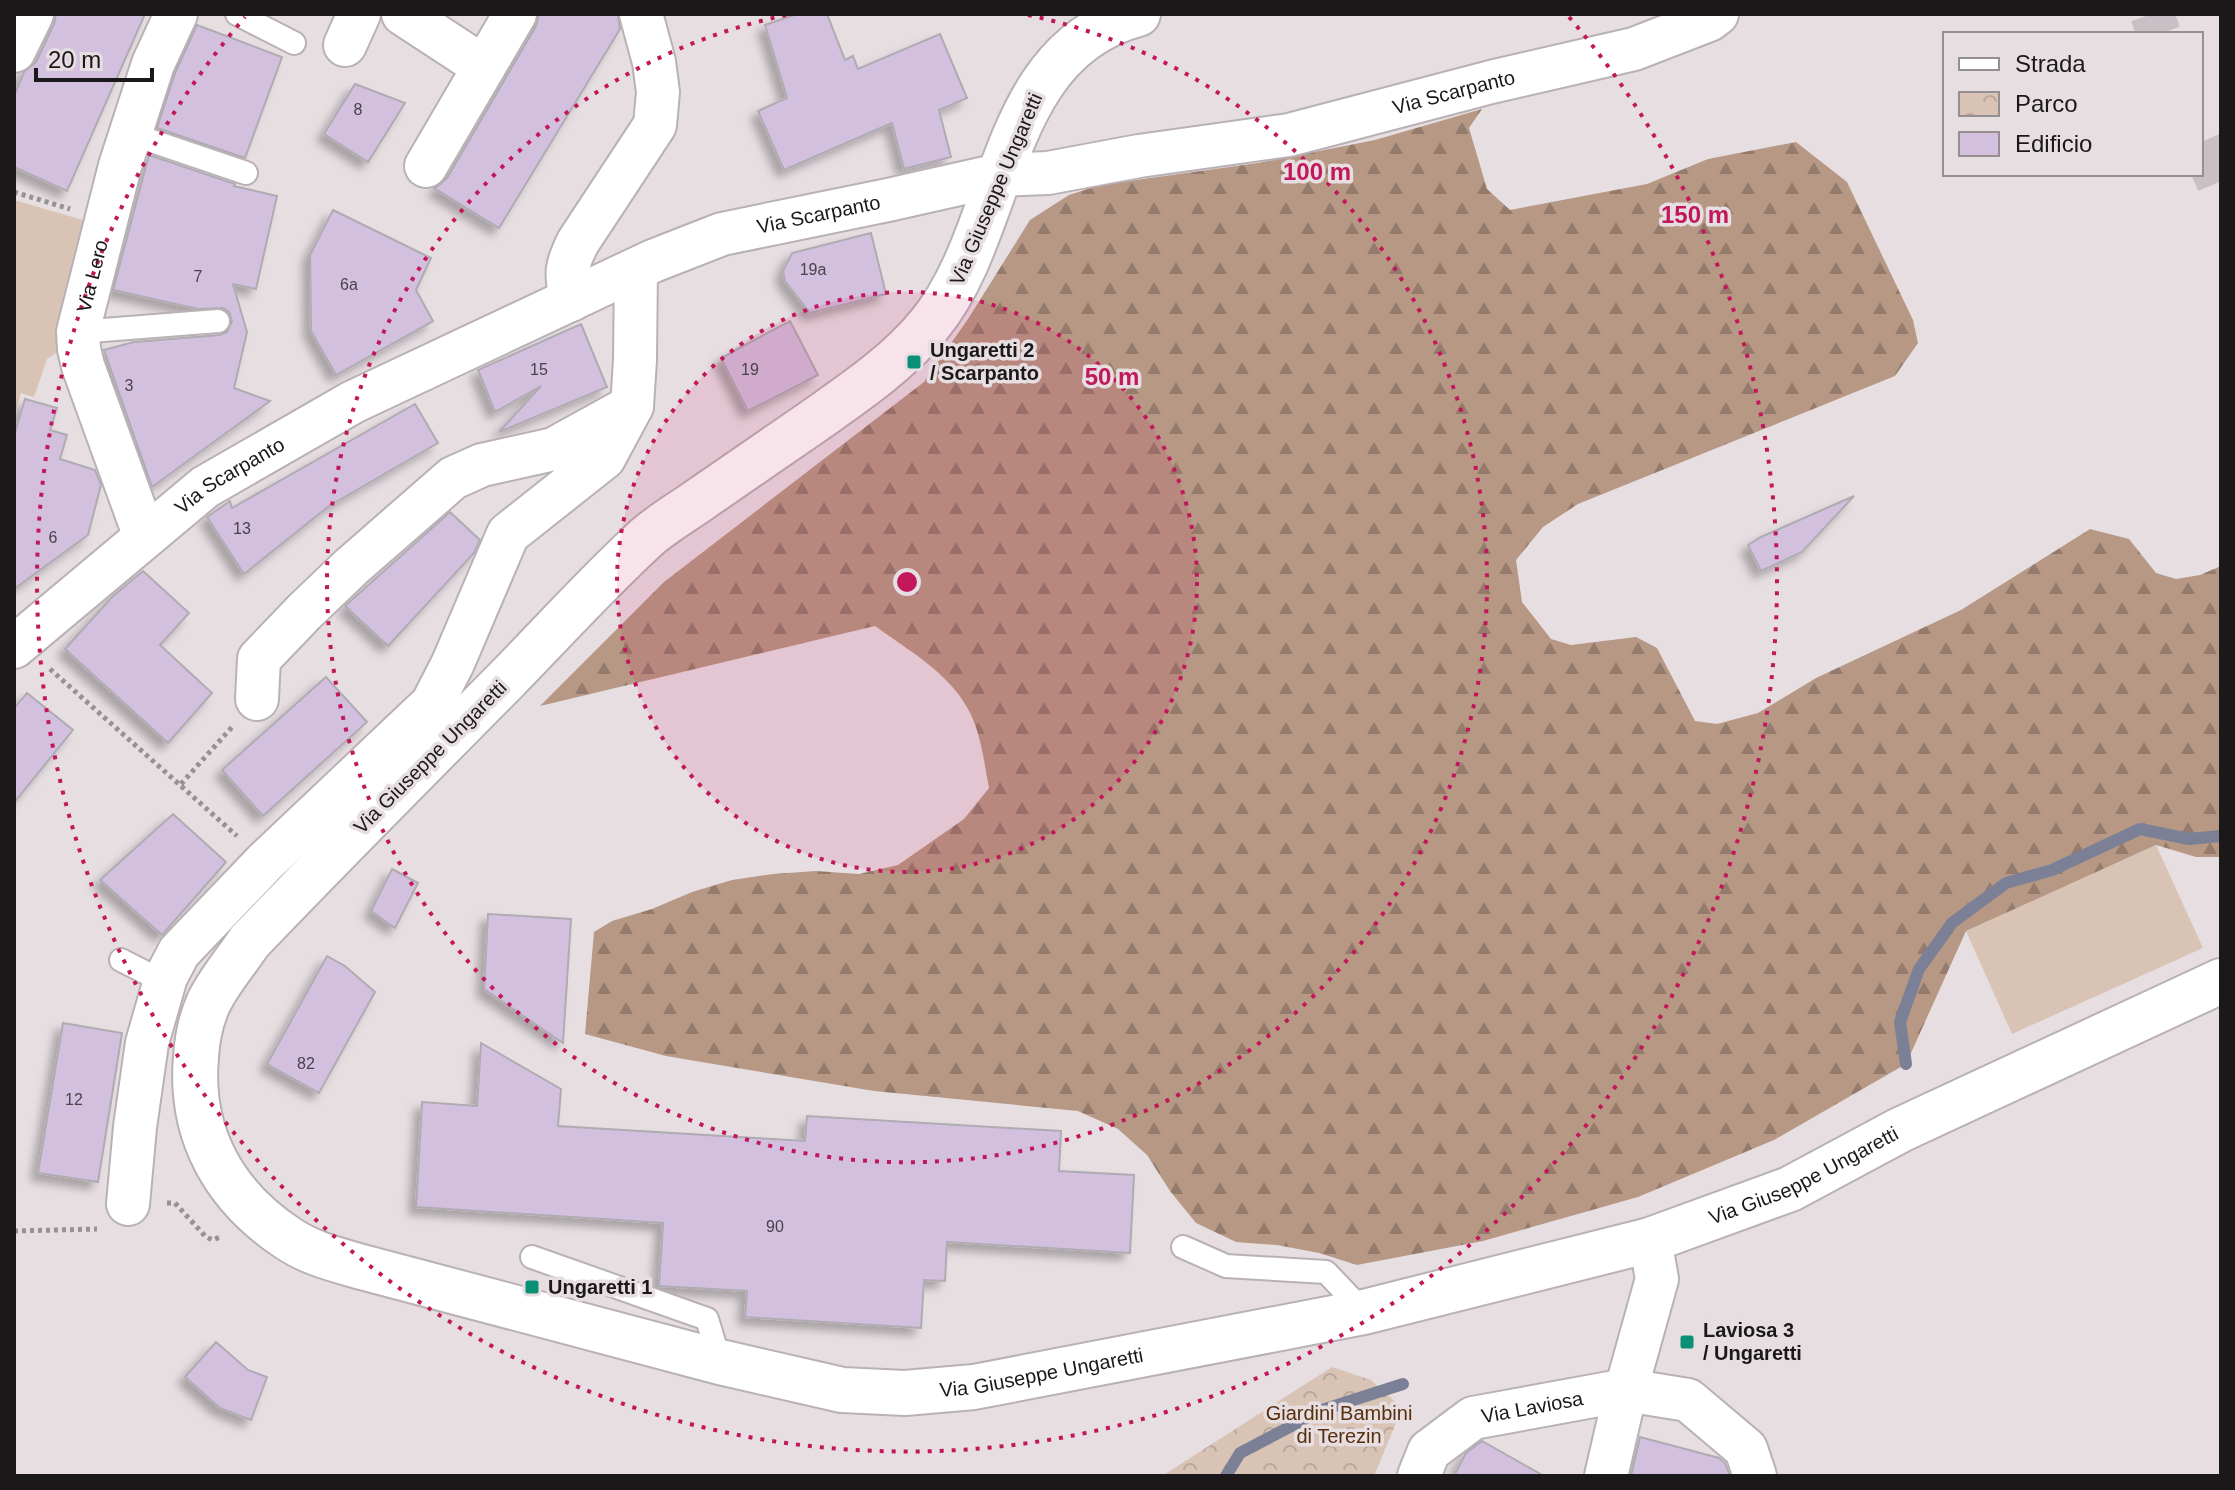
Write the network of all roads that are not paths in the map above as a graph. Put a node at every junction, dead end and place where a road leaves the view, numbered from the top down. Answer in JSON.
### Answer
{"nodes":[{"id":1,"x":32,"y":14,"type":"edge"},
{"id":2,"x":176,"y":14,"type":"edge"},
{"id":3,"x":237,"y":14,"type":"edge"},
{"id":4,"x":403,"y":14,"type":"edge"},
{"id":5,"x":515,"y":14,"type":"edge"},
{"id":6,"x":641,"y":14,"type":"edge"},
{"id":7,"x":1138,"y":14,"type":"edge"},
{"id":8,"x":1717,"y":14,"type":"edge"},
{"id":9,"x":294,"y":43,"type":"dead end"},
{"id":10,"x":14,"y":51,"type":"edge"},
{"id":11,"x":484,"y":67,"type":"junction"},
{"id":12,"x":131,"y":134,"type":"junction"},
{"id":13,"x":426,"y":166,"type":"dead end"},
{"id":14,"x":246,"y":173,"type":"dead end"},
{"id":15,"x":999,"y":175,"type":"junction"},
{"id":16,"x":636,"y":270,"type":"junction"},
{"id":17,"x":571,"y":300,"type":"junction"},
{"id":18,"x":218,"y":321,"type":"dead end"},
{"id":19,"x":78,"y":332,"type":"junction"},
{"id":20,"x":632,"y":406,"type":"junction"},
{"id":21,"x":145,"y":537,"type":"junction"},
{"id":22,"x":17,"y":645,"type":"edge"},
{"id":23,"x":257,"y":699,"type":"road end"},
{"id":24,"x":121,"y":960,"type":"dead end"},
{"id":25,"x":2221,"y":981,"type":"edge"},
{"id":26,"x":164,"y":982,"type":"junction"},
{"id":27,"x":117,"y":1216,"type":"road end"},
{"id":28,"x":1650,"y":1240,"type":"junction"},
{"id":29,"x":1183,"y":1247,"type":"dead end"},
{"id":30,"x":532,"y":1257,"type":"dead end"},
{"id":31,"x":1364,"y":1312,"type":"junction"},
{"id":32,"x":720,"y":1362,"type":"junction"},
{"id":33,"x":1626,"y":1390,"type":"junction"},
{"id":34,"x":1419,"y":1476,"type":"edge"},
{"id":35,"x":1606,"y":1476,"type":"edge"},
{"id":36,"x":1755,"y":1476,"type":"edge"}],
"edges":[{"from":1,"to":10,"type":"street"},
{"from":2,"to":12,"type":"street","name":"Via Lero"},
{"from":3,"to":9,"type":"lane"},
{"from":4,"to":11,"type":"street"},
{"from":5,"to":11,"type":"street"},
{"from":6,"to":17,"type":"street"},
{"from":7,"to":15,"type":"street","name":"Via Giuseppe Ungaretti"},
{"from":8,"to":15,"type":"street","name":"Via Scarpanto"},
{"from":11,"to":13,"type":"street"},
{"from":12,"to":14,"type":"lane"},
{"from":12,"to":19,"type":"street","name":"Via Lero"},
{"from":15,"to":16,"type":"street","name":"Via Scarpanto"},
{"from":15,"to":32,"type":"street","name":"Via Giuseppe Ungaretti"},
{"from":16,"to":17,"type":"street","name":"Via Scarpanto"},
{"from":16,"to":20,"type":"street"},
{"from":17,"to":21,"type":"street","name":"Via Scarpanto"},
{"from":18,"to":19,"type":"lane"},
{"from":19,"to":21,"type":"street","name":"Via Lero"},
{"from":20,"to":23,"type":"street"},
{"from":20,"to":26,"type":"street"},
{"from":21,"to":22,"type":"street","name":"Via Scarpanto"},
{"from":24,"to":26,"type":"lane"},
{"from":25,"to":28,"type":"street","name":"Via Giuseppe Ungaretti"},
{"from":26,"to":27,"type":"street"},
{"from":28,"to":31,"type":"street","name":"Via Giuseppe Ungaretti"},
{"from":28,"to":33,"type":"street"},
{"from":29,"to":31,"type":"lane"},
{"from":30,"to":32,"type":"lane"},
{"from":31,"to":32,"type":"street","name":"Via Giuseppe Ungaretti"},
{"from":33,"to":34,"type":"street","name":"Via Laviosa"},
{"from":33,"to":35,"type":"street"},
{"from":33,"to":36,"type":"street","name":"Via Laviosa"}]}
